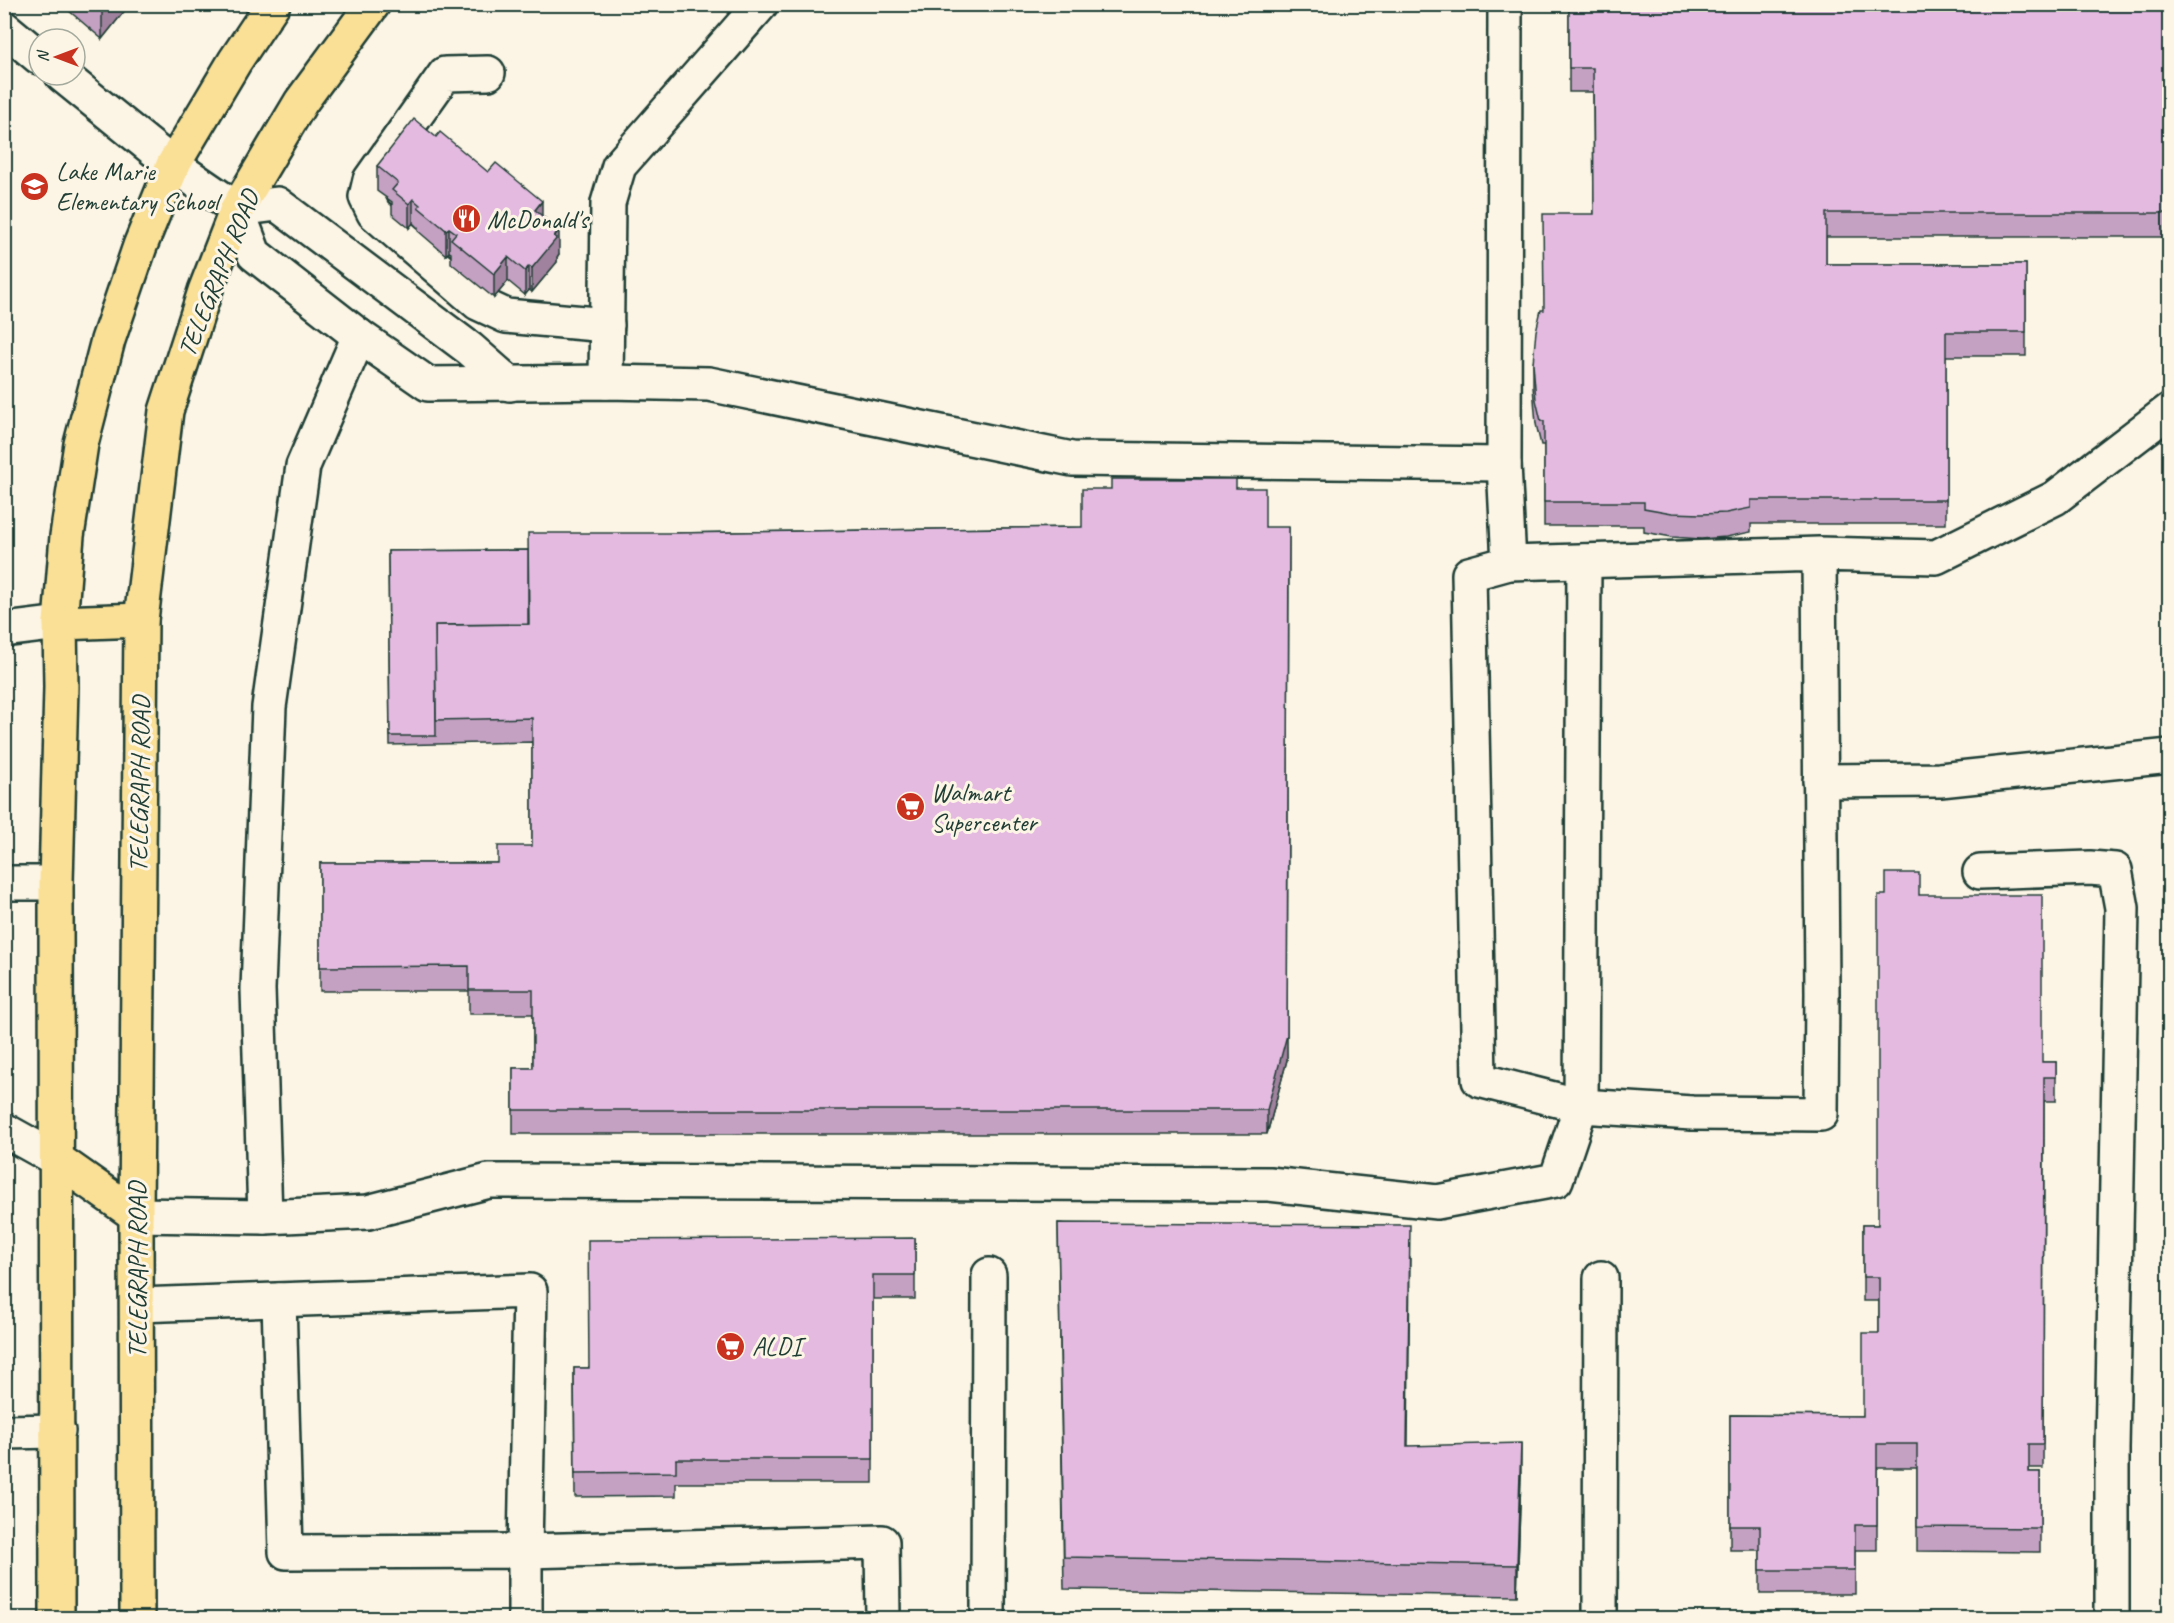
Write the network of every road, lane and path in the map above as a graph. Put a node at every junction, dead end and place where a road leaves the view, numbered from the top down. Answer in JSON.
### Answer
{"nodes":[{"id":1,"x":273,"y":4,"type":"edge"},
{"id":2,"x":373,"y":4,"type":"edge"},
{"id":3,"x":761,"y":4,"type":"edge"},
{"id":4,"x":1505,"y":4,"type":"edge"},
{"id":5,"x":4,"y":28,"type":"edge"},
{"id":6,"x":27,"y":47,"type":"edge"},
{"id":7,"x":488,"y":73,"type":"dead end"},
{"id":8,"x":77,"y":87,"type":"edge"},
{"id":9,"x":173,"y":165,"type":"junction"},
{"id":10,"x":237,"y":209,"type":"junction"},
{"id":11,"x":607,"y":325,"type":"junction"},
{"id":12,"x":359,"y":336,"type":"junction"},
{"id":13,"x":606,"y":381,"type":"junction"},
{"id":14,"x":510,"y":384,"type":"junction"},
{"id":15,"x":2169,"y":410,"type":"edge"},
{"id":16,"x":1504,"y":464,"type":"junction"},
{"id":17,"x":1819,"y":554,"type":"junction"},
{"id":18,"x":1584,"y":561,"type":"junction"},
{"id":19,"x":1509,"y":563,"type":"junction"},
{"id":20,"x":141,"y":620,"type":"junction"},
{"id":21,"x":60,"y":623,"type":"junction"},
{"id":22,"x":4,"y":630,"type":"edge"},
{"id":23,"x":2169,"y":756,"type":"edge"},
{"id":24,"x":1820,"y":781,"type":"junction"},
{"id":25,"x":1980,"y":872,"type":"dead end"},
{"id":26,"x":4,"y":883,"type":"edge"},
{"id":27,"x":56,"y":883,"type":"junction"},
{"id":28,"x":1581,"y":1107,"type":"junction"},
{"id":29,"x":4,"y":1130,"type":"edge"},
{"id":30,"x":58,"y":1161,"type":"junction"},
{"id":31,"x":136,"y":1215,"type":"junction"},
{"id":32,"x":265,"y":1217,"type":"junction"},
{"id":33,"x":989,"y":1275,"type":"dead end"},
{"id":34,"x":1601,"y":1278,"type":"dead end"},
{"id":35,"x":279,"y":1300,"type":"junction"},
{"id":36,"x":138,"y":1305,"type":"junction"},
{"id":37,"x":58,"y":1431,"type":"junction"},
{"id":38,"x":4,"y":1432,"type":"edge"},
{"id":39,"x":525,"y":1551,"type":"junction"},
{"id":40,"x":57,"y":1618,"type":"edge"},
{"id":41,"x":137,"y":1618,"type":"edge"},
{"id":42,"x":525,"y":1618,"type":"edge"},
{"id":43,"x":883,"y":1618,"type":"edge"},
{"id":44,"x":988,"y":1618,"type":"edge"},
{"id":45,"x":1600,"y":1618,"type":"edge"},
{"id":46,"x":2112,"y":1618,"type":"edge"}],
"edges":[{"from":1,"to":9,"type":"main road"},
{"from":2,"to":10,"type":"main road","name":"TELEGRAPH ROAD"},
{"from":3,"to":11,"type":"street"},
{"from":4,"to":16,"type":"street"},
{"from":5,"to":6,"type":"street"},
{"from":7,"to":11,"type":"street"},
{"from":8,"to":9,"type":"street"},
{"from":9,"to":10,"type":"street"},
{"from":9,"to":21,"type":"main road"},
{"from":10,"to":12,"type":"street"},
{"from":10,"to":14,"type":"street"},
{"from":10,"to":20,"type":"main road","name":"TELEGRAPH ROAD"},
{"from":11,"to":13,"type":"street"},
{"from":12,"to":14,"type":"street"},
{"from":12,"to":32,"type":"street"},
{"from":13,"to":14,"type":"street"},
{"from":13,"to":16,"type":"street"},
{"from":15,"to":17,"type":"street"},
{"from":16,"to":19,"type":"street"},
{"from":17,"to":18,"type":"street"},
{"from":17,"to":24,"type":"street"},
{"from":18,"to":19,"type":"street"},
{"from":18,"to":28,"type":"street"},
{"from":19,"to":28,"type":"street"},
{"from":20,"to":21,"type":"main road"},
{"from":20,"to":31,"type":"main road","name":"TELEGRAPH ROAD"},
{"from":21,"to":22,"type":"street"},
{"from":21,"to":27,"type":"main road"},
{"from":23,"to":24,"type":"street"},
{"from":24,"to":28,"type":"street"},
{"from":25,"to":46,"type":"street"},
{"from":26,"to":27,"type":"street"},
{"from":27,"to":30,"type":"main road"},
{"from":28,"to":32,"type":"street"},
{"from":29,"to":30,"type":"street"},
{"from":30,"to":31,"type":"main road"},
{"from":30,"to":37,"type":"main road"},
{"from":31,"to":32,"type":"street"},
{"from":31,"to":36,"type":"main road","name":"TELEGRAPH ROAD"},
{"from":33,"to":44,"type":"street"},
{"from":34,"to":45,"type":"street"},
{"from":35,"to":36,"type":"street"},
{"from":35,"to":39,"type":"street"},
{"from":35,"to":39,"type":"street"},
{"from":36,"to":41,"type":"main road","name":"TELEGRAPH ROAD"},
{"from":37,"to":38,"type":"street"},
{"from":37,"to":40,"type":"main road"},
{"from":39,"to":42,"type":"street"},
{"from":39,"to":43,"type":"street"}]}
